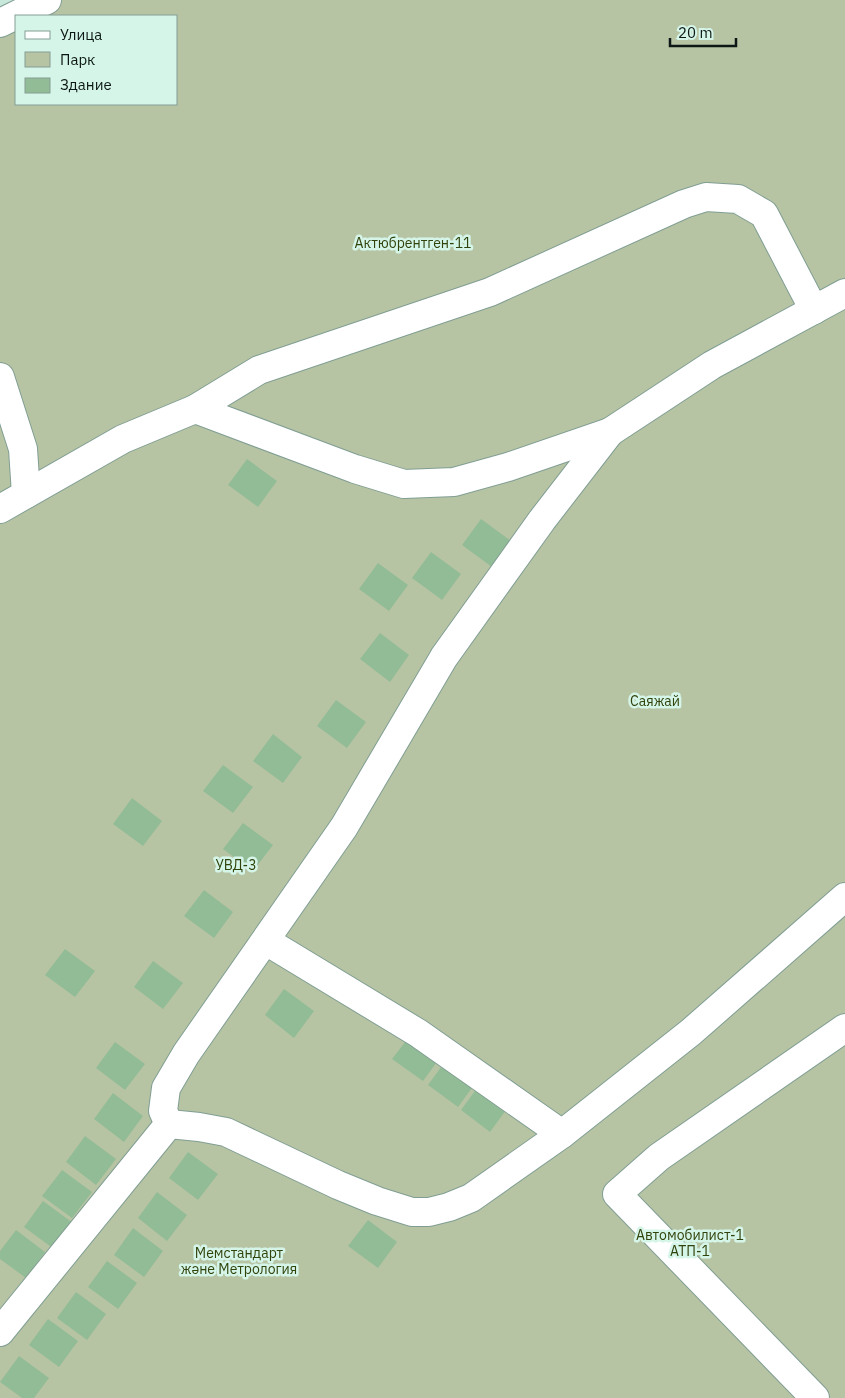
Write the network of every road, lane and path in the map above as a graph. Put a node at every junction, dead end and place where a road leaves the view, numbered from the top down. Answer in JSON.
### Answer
{"nodes":[{"id":1,"x":47,"y":0,"type":"edge"},
{"id":2,"x":16,"y":15,"type":"edge"},
{"id":3,"x":15,"y":16,"type":"edge"},
{"id":4,"x":0,"y":23,"type":"edge"},
{"id":5,"x":845,"y":293,"type":"edge"},
{"id":6,"x":814,"y":310,"type":"junction"},
{"id":7,"x":0,"y":377,"type":"edge"},
{"id":8,"x":195,"y":409,"type":"junction"},
{"id":9,"x":610,"y":432,"type":"junction"},
{"id":10,"x":26,"y":494,"type":"junction"},
{"id":11,"x":0,"y":509,"type":"edge"},
{"id":12,"x":845,"y":896,"type":"edge"},
{"id":13,"x":266,"y":941,"type":"junction"},
{"id":14,"x":845,"y":1028,"type":"edge"},
{"id":15,"x":169,"y":1124,"type":"junction"},
{"id":16,"x":562,"y":1134,"type":"junction"},
{"id":17,"x":0,"y":1332,"type":"edge"},
{"id":18,"x":814,"y":1398,"type":"edge"}],
"edges":[{"from":1,"to":2,"type":"street"},
{"from":3,"to":4,"type":"street"},
{"from":5,"to":6,"type":"street"},
{"from":6,"to":8,"type":"street"},
{"from":6,"to":9,"type":"street"},
{"from":7,"to":10,"type":"street"},
{"from":8,"to":9,"type":"street"},
{"from":8,"to":10,"type":"street"},
{"from":9,"to":13,"type":"street"},
{"from":10,"to":11,"type":"street"},
{"from":12,"to":16,"type":"street"},
{"from":13,"to":15,"type":"street"},
{"from":13,"to":16,"type":"street"},
{"from":14,"to":18,"type":"street"},
{"from":15,"to":16,"type":"street"},
{"from":15,"to":17,"type":"street"}]}
